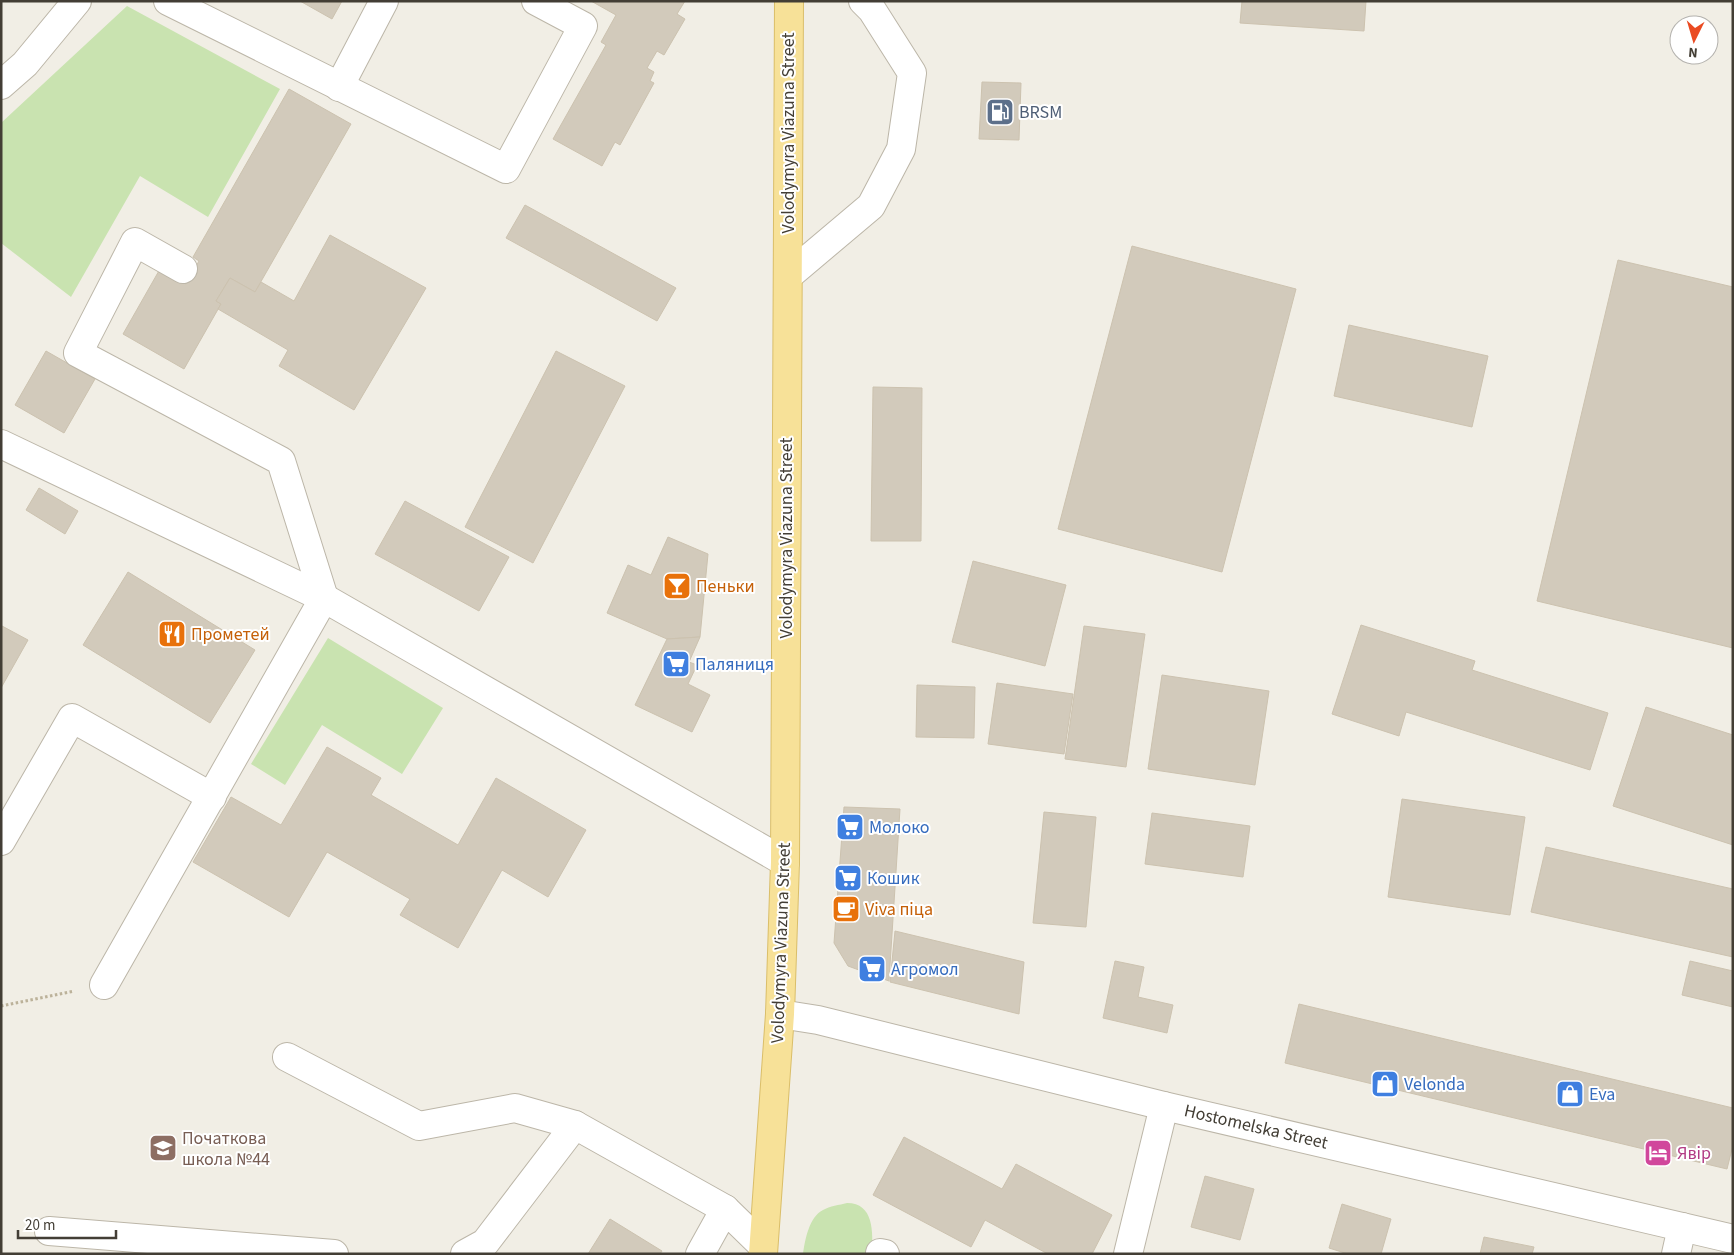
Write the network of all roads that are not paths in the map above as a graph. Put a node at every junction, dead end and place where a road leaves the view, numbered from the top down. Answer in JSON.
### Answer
{"nodes":[{"id":1,"x":77,"y":1,"type":"edge"},
{"id":2,"x":168,"y":1,"type":"edge"},
{"id":3,"x":384,"y":1,"type":"edge"},
{"id":4,"x":536,"y":1,"type":"edge"},
{"id":5,"x":788,"y":1,"type":"edge"},
{"id":6,"x":863,"y":1,"type":"edge"},
{"id":7,"x":1,"y":85,"type":"edge"},
{"id":8,"x":339,"y":86,"type":"junction"},
{"id":9,"x":183,"y":269,"type":"dead end"},
{"id":10,"x":788,"y":276,"type":"junction"},
{"id":11,"x":1,"y":444,"type":"edge"},
{"id":12,"x":324,"y":598,"type":"junction"},
{"id":13,"x":212,"y":797,"type":"junction"},
{"id":14,"x":1,"y":841,"type":"edge"},
{"id":15,"x":785,"y":862,"type":"junction"},
{"id":16,"x":104,"y":985,"type":"road end"},
{"id":17,"x":780,"y":1014,"type":"junction"},
{"id":18,"x":287,"y":1058,"type":"dead end"},
{"id":19,"x":1164,"y":1106,"type":"junction"},
{"id":20,"x":575,"y":1125,"type":"junction"},
{"id":21,"x":725,"y":1209,"type":"junction"},
{"id":22,"x":1682,"y":1227,"type":"junction"},
{"id":23,"x":49,"y":1231,"type":"dead end"},
{"id":24,"x":1733,"y":1239,"type":"edge"},
{"id":25,"x":763,"y":1250,"type":"edge"},
{"id":26,"x":334,"y":1254,"type":"edge"},
{"id":27,"x":465,"y":1254,"type":"edge"},
{"id":28,"x":700,"y":1254,"type":"edge"},
{"id":29,"x":1128,"y":1254,"type":"edge"},
{"id":30,"x":1676,"y":1254,"type":"edge"}],
"edges":[{"from":1,"to":7,"type":"street"},
{"from":2,"to":8,"type":"street"},
{"from":3,"to":8,"type":"street"},
{"from":4,"to":8,"type":"street"},
{"from":5,"to":10,"type":"main road","name":"Volodymyra Viazuna Street"},
{"from":6,"to":10,"type":"street"},
{"from":9,"to":12,"type":"street"},
{"from":10,"to":15,"type":"main road","name":"Volodymyra Viazuna Street"},
{"from":11,"to":12,"type":"street"},
{"from":12,"to":13,"type":"street"},
{"from":12,"to":15,"type":"street"},
{"from":13,"to":14,"type":"street"},
{"from":13,"to":16,"type":"street"},
{"from":15,"to":17,"type":"main road","name":"Volodymyra Viazuna Street"},
{"from":17,"to":19,"type":"street","name":"Hostomelska Street"},
{"from":17,"to":25,"type":"main road","name":"Volodymyra Viazuna Street"},
{"from":18,"to":20,"type":"street"},
{"from":19,"to":22,"type":"street","name":"Hostomelska Street"},
{"from":19,"to":29,"type":"street"},
{"from":20,"to":21,"type":"street"},
{"from":20,"to":27,"type":"street"},
{"from":21,"to":25,"type":"street"},
{"from":21,"to":28,"type":"street"},
{"from":22,"to":24,"type":"street","name":"Hostomelska Street"},
{"from":22,"to":30,"type":"street"},
{"from":23,"to":26,"type":"street"}]}
